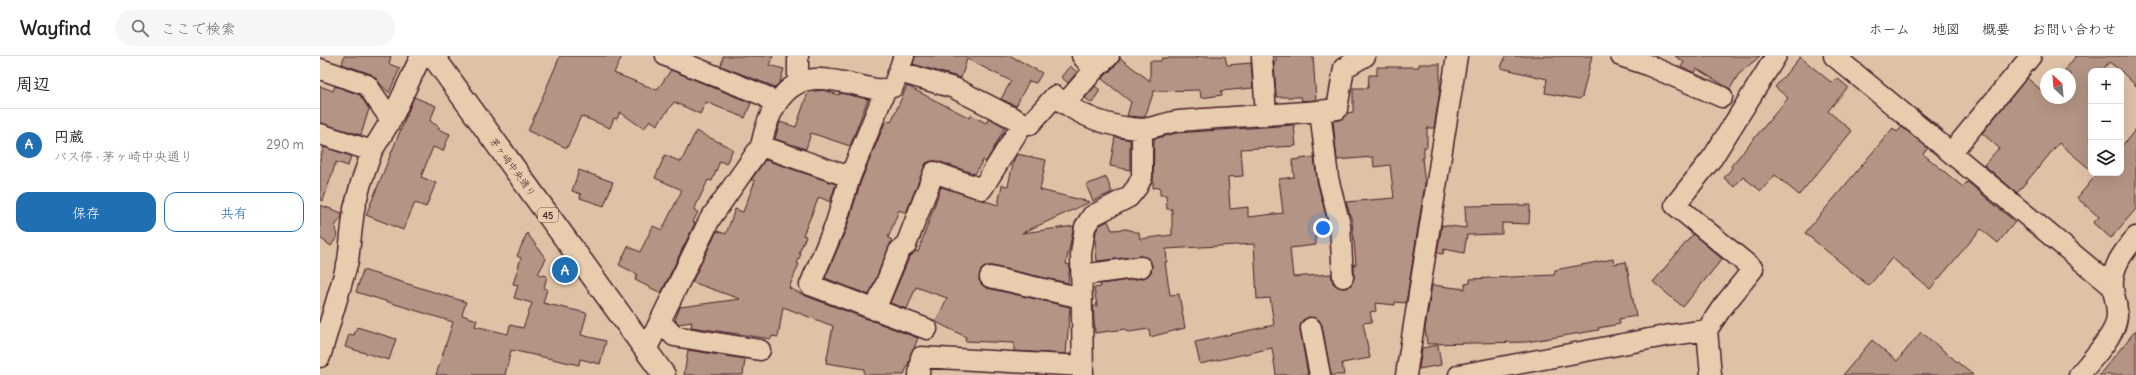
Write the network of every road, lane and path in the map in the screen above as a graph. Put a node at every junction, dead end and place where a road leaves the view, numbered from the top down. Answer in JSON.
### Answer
{"nodes":[{"id":1,"x":421,"y":56,"type":"edge"},
{"id":2,"x":433,"y":56,"type":"edge"},
{"id":3,"x":666,"y":56,"type":"edge"},
{"id":4,"x":798,"y":56,"type":"edge"},
{"id":5,"x":1108,"y":56,"type":"edge"},
{"id":6,"x":1262,"y":56,"type":"edge"},
{"id":7,"x":1365,"y":56,"type":"edge"},
{"id":8,"x":1457,"y":56,"type":"edge"},
{"id":9,"x":1621,"y":56,"type":"edge"},
{"id":10,"x":1776,"y":56,"type":"edge"},
{"id":11,"x":1834,"y":56,"type":"edge"},
{"id":12,"x":2030,"y":56,"type":"edge"},
{"id":13,"x":1345,"y":62,"type":"edge"},
{"id":14,"x":1088,"y":63,"type":"edge"},
{"id":15,"x":902,"y":64,"type":"edge"},
{"id":16,"x":320,"y":70,"type":"edge"},
{"id":17,"x":798,"y":83,"type":"junction"},
{"id":18,"x":885,"y":91,"type":"junction"},
{"id":19,"x":1722,"y":97,"type":"dead end"},
{"id":20,"x":1065,"y":104,"type":"junction"},
{"id":21,"x":775,"y":106,"type":"junction"},
{"id":22,"x":1320,"y":111,"type":"junction"},
{"id":23,"x":1266,"y":115,"type":"junction"},
{"id":24,"x":391,"y":120,"type":"junction"},
{"id":25,"x":1023,"y":123,"type":"junction"},
{"id":26,"x":1142,"y":129,"type":"junction"},
{"id":27,"x":320,"y":134,"type":"edge"},
{"id":28,"x":761,"y":146,"type":"junction"},
{"id":29,"x":372,"y":151,"type":"junction"},
{"id":30,"x":1951,"y":153,"type":"junction"},
{"id":31,"x":850,"y":177,"type":"junction"},
{"id":32,"x":2136,"y":237,"type":"edge"},
{"id":33,"x":1141,"y":267,"type":"dead end"},
{"id":34,"x":1338,"y":270,"type":"dead end"},
{"id":35,"x":1082,"y":275,"type":"junction"},
{"id":36,"x":990,"y":277,"type":"dead end"},
{"id":37,"x":2113,"y":287,"type":"junction"},
{"id":38,"x":1082,"y":298,"type":"junction"},
{"id":39,"x":875,"y":310,"type":"junction"},
{"id":40,"x":660,"y":321,"type":"junction"},
{"id":41,"x":1311,"y":328,"type":"dead end"},
{"id":42,"x":927,"y":329,"type":"dead end"},
{"id":43,"x":1707,"y":330,"type":"junction"},
{"id":44,"x":646,"y":350,"type":"junction"},
{"id":45,"x":760,"y":350,"type":"dead end"},
{"id":46,"x":320,"y":357,"type":"edge"},
{"id":47,"x":1083,"y":370,"type":"edge"},
{"id":48,"x":664,"y":375,"type":"edge"},
{"id":49,"x":919,"y":375,"type":"edge"},
{"id":50,"x":1320,"y":375,"type":"edge"},
{"id":51,"x":1406,"y":375,"type":"edge"},
{"id":52,"x":1459,"y":375,"type":"edge"},
{"id":53,"x":1711,"y":375,"type":"edge"},
{"id":54,"x":2079,"y":375,"type":"edge"}],
"edges":[{"from":1,"to":24,"type":"street"},
{"from":2,"to":44,"type":"main road","name":"茅ヶ崎中央通り","number":"45"},
{"from":3,"to":21,"type":"street"},
{"from":4,"to":17,"type":"street"},
{"from":5,"to":14,"type":"street"},
{"from":6,"to":23,"type":"street"},
{"from":7,"to":13,"type":"street"},
{"from":8,"to":51,"type":"street"},
{"from":9,"to":19,"type":"street"},
{"from":10,"to":43,"type":"street"},
{"from":11,"to":30,"type":"street"},
{"from":12,"to":30,"type":"street"},
{"from":13,"to":22,"type":"street"},
{"from":14,"to":20,"type":"street"},
{"from":15,"to":18,"type":"street"},
{"from":15,"to":25,"type":"street"},
{"from":16,"to":24,"type":"street"},
{"from":17,"to":18,"type":"street"},
{"from":17,"to":21,"type":"street"},
{"from":18,"to":31,"type":"street"},
{"from":20,"to":25,"type":"street"},
{"from":20,"to":26,"type":"street"},
{"from":21,"to":28,"type":"street"},
{"from":22,"to":23,"type":"street"},
{"from":22,"to":34,"type":"street"},
{"from":23,"to":26,"type":"street"},
{"from":24,"to":29,"type":"street"},
{"from":25,"to":39,"type":"street"},
{"from":26,"to":35,"type":"street"},
{"from":27,"to":29,"type":"street"},
{"from":28,"to":31,"type":"street"},
{"from":28,"to":40,"type":"street"},
{"from":29,"to":46,"type":"street"},
{"from":30,"to":37,"type":"street"},
{"from":31,"to":39,"type":"street"},
{"from":32,"to":37,"type":"street"},
{"from":33,"to":35,"type":"street"},
{"from":35,"to":38,"type":"street"},
{"from":36,"to":38,"type":"street"},
{"from":37,"to":54,"type":"street"},
{"from":38,"to":47,"type":"street"},
{"from":39,"to":42,"type":"street"},
{"from":40,"to":44,"type":"street"},
{"from":40,"to":45,"type":"street"},
{"from":41,"to":50,"type":"street"},
{"from":43,"to":52,"type":"street"},
{"from":43,"to":53,"type":"street"},
{"from":44,"to":48,"type":"main road","name":"茅ヶ崎中央通り","number":"45"},
{"from":47,"to":49,"type":"street"}]}
